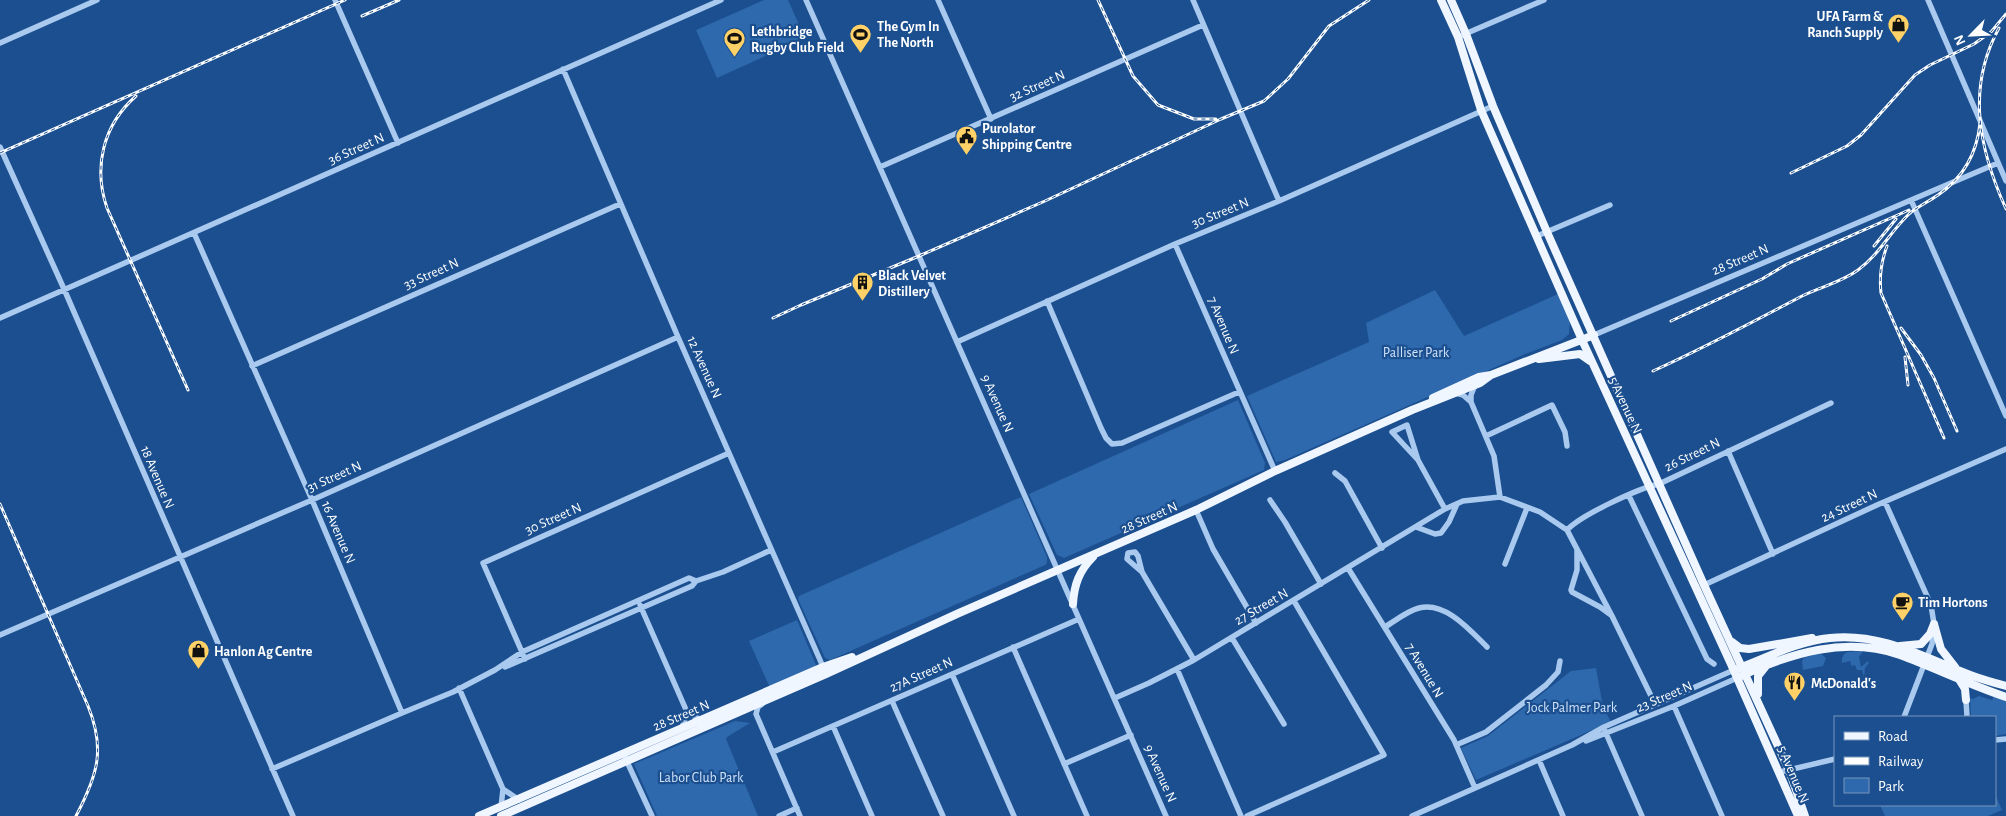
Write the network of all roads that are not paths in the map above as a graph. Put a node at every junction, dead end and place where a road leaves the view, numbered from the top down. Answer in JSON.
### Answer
{"nodes":[{"id":1,"x":97,"y":0,"type":"edge"},
{"id":2,"x":334,"y":0,"type":"edge"},
{"id":3,"x":721,"y":0,"type":"edge"},
{"id":4,"x":806,"y":0,"type":"edge"},
{"id":5,"x":938,"y":0,"type":"edge"},
{"id":6,"x":1192,"y":0,"type":"edge"},
{"id":7,"x":1441,"y":0,"type":"edge"},
{"id":8,"x":1451,"y":0,"type":"edge"},
{"id":9,"x":1544,"y":0,"type":"edge"},
{"id":10,"x":1928,"y":0,"type":"edge"},
{"id":11,"x":1203,"y":25,"type":"junction"},
{"id":12,"x":1466,"y":34,"type":"junction"},
{"id":13,"x":1458,"y":37,"type":"junction"},
{"id":14,"x":0,"y":42,"type":"edge"},
{"id":15,"x":563,"y":69,"type":"junction"},
{"id":16,"x":1493,"y":106,"type":"junction"},
{"id":17,"x":1481,"y":110,"type":"junction"},
{"id":18,"x":990,"y":119,"type":"junction"},
{"id":19,"x":398,"y":143,"type":"junction"},
{"id":20,"x":0,"y":147,"type":"edge"},
{"id":21,"x":1998,"y":163,"type":"junction"},
{"id":22,"x":880,"y":167,"type":"junction"},
{"id":23,"x":2006,"y":181,"type":"edge"},
{"id":24,"x":1911,"y":200,"type":"junction"},
{"id":25,"x":1278,"y":201,"type":"junction"},
{"id":26,"x":620,"y":204,"type":"junction"},
{"id":27,"x":1610,"y":205,"type":"dead end"},
{"id":28,"x":1547,"y":232,"type":"junction"},
{"id":29,"x":194,"y":233,"type":"junction"},
{"id":30,"x":1538,"y":236,"type":"junction"},
{"id":31,"x":1175,"y":244,"type":"junction"},
{"id":32,"x":64,"y":290,"type":"junction"},
{"id":33,"x":1047,"y":301,"type":"junction"},
{"id":34,"x":0,"y":318,"type":"edge"},
{"id":35,"x":1594,"y":335,"type":"junction"},
{"id":36,"x":678,"y":337,"type":"junction"},
{"id":37,"x":1582,"y":340,"type":"junction"},
{"id":38,"x":957,"y":342,"type":"junction"},
{"id":39,"x":1523,"y":362,"type":"junction"},
{"id":40,"x":252,"y":366,"type":"junction"},
{"id":41,"x":1594,"y":366,"type":"junction"},
{"id":42,"x":1490,"y":375,"type":"junction"},
{"id":43,"x":1475,"y":385,"type":"junction"},
{"id":44,"x":1239,"y":392,"type":"junction"},
{"id":45,"x":1456,"y":393,"type":"junction"},
{"id":46,"x":1471,"y":402,"type":"junction"},
{"id":47,"x":1831,"y":403,"type":"dead end"},
{"id":48,"x":1412,"y":410,"type":"junction"},
{"id":49,"x":2006,"y":416,"type":"edge"},
{"id":50,"x":1486,"y":436,"type":"junction"},
{"id":51,"x":1568,"y":446,"type":"dead end"},
{"id":52,"x":2006,"y":449,"type":"edge"},
{"id":53,"x":1728,"y":451,"type":"junction"},
{"id":54,"x":729,"y":453,"type":"junction"},
{"id":55,"x":1418,"y":460,"type":"junction"},
{"id":56,"x":1275,"y":471,"type":"junction"},
{"id":57,"x":1335,"y":473,"type":"dead end"},
{"id":58,"x":1660,"y":484,"type":"junction"},
{"id":59,"x":1649,"y":486,"type":"junction"},
{"id":60,"x":1629,"y":496,"type":"junction"},
{"id":61,"x":1500,"y":497,"type":"junction"},
{"id":62,"x":312,"y":500,"type":"junction"},
{"id":63,"x":1270,"y":500,"type":"dead end"},
{"id":64,"x":1885,"y":502,"type":"junction"},
{"id":65,"x":1457,"y":504,"type":"junction"},
{"id":66,"x":1527,"y":508,"type":"junction"},
{"id":67,"x":1445,"y":509,"type":"junction"},
{"id":68,"x":1196,"y":510,"type":"junction"},
{"id":69,"x":1416,"y":527,"type":"junction"},
{"id":70,"x":1567,"y":530,"type":"junction"},
{"id":71,"x":1576,"y":546,"type":"junction"},
{"id":72,"x":1382,"y":548,"type":"junction"},
{"id":73,"x":771,"y":550,"type":"junction"},
{"id":74,"x":1097,"y":554,"type":"junction"},
{"id":75,"x":1773,"y":554,"type":"junction"},
{"id":76,"x":179,"y":557,"type":"junction"},
{"id":77,"x":1505,"y":564,"type":"dead end"},
{"id":78,"x":1348,"y":568,"type":"junction"},
{"id":79,"x":1059,"y":570,"type":"junction"},
{"id":80,"x":1142,"y":572,"type":"dead end"},
{"id":81,"x":696,"y":580,"type":"junction"},
{"id":82,"x":1321,"y":584,"type":"junction"},
{"id":83,"x":1704,"y":585,"type":"junction"},
{"id":84,"x":638,"y":601,"type":"junction"},
{"id":85,"x":1294,"y":601,"type":"junction"},
{"id":86,"x":1073,"y":604,"type":"junction"},
{"id":87,"x":641,"y":608,"type":"junction"},
{"id":88,"x":1612,"y":616,"type":"junction"},
{"id":89,"x":1079,"y":619,"type":"junction"},
{"id":90,"x":1256,"y":623,"type":"junction"},
{"id":91,"x":1934,"y":624,"type":"junction"},
{"id":92,"x":1385,"y":627,"type":"junction"},
{"id":93,"x":0,"y":635,"type":"edge"},
{"id":94,"x":1232,"y":638,"type":"junction"},
{"id":95,"x":1829,"y":638,"type":"junction"},
{"id":96,"x":1731,"y":640,"type":"junction"},
{"id":97,"x":1487,"y":647,"type":"dead end"},
{"id":98,"x":1897,"y":647,"type":"junction"},
{"id":99,"x":1013,"y":648,"type":"junction"},
{"id":100,"x":522,"y":652,"type":"junction"},
{"id":101,"x":1928,"y":657,"type":"junction"},
{"id":102,"x":525,"y":659,"type":"junction"},
{"id":103,"x":1194,"y":660,"type":"junction"},
{"id":104,"x":1560,"y":661,"type":"dead end"},
{"id":105,"x":1714,"y":664,"type":"dead end"},
{"id":106,"x":1769,"y":664,"type":"junction"},
{"id":107,"x":1924,"y":665,"type":"junction"},
{"id":108,"x":1177,"y":669,"type":"junction"},
{"id":109,"x":495,"y":670,"type":"junction"},
{"id":110,"x":824,"y":670,"type":"junction"},
{"id":111,"x":1745,"y":670,"type":"junction"},
{"id":112,"x":1958,"y":670,"type":"junction"},
{"id":113,"x":952,"y":674,"type":"junction"},
{"id":114,"x":1736,"y":674,"type":"junction"},
{"id":115,"x":1960,"y":681,"type":"junction"},
{"id":116,"x":2006,"y":686,"type":"edge"},
{"id":117,"x":1980,"y":687,"type":"junction"},
{"id":118,"x":459,"y":688,"type":"junction"},
{"id":119,"x":2006,"y":697,"type":"edge"},
{"id":120,"x":1115,"y":698,"type":"junction"},
{"id":121,"x":767,"y":699,"type":"junction"},
{"id":122,"x":1966,"y":700,"type":"junction"},
{"id":123,"x":892,"y":701,"type":"junction"},
{"id":124,"x":1655,"y":704,"type":"junction"},
{"id":125,"x":1674,"y":706,"type":"junction"},
{"id":126,"x":1761,"y":706,"type":"junction"},
{"id":127,"x":687,"y":712,"type":"junction"},
{"id":128,"x":402,"y":713,"type":"junction"},
{"id":129,"x":732,"y":715,"type":"junction"},
{"id":130,"x":1904,"y":716,"type":"edge"},
{"id":131,"x":1967,"y":716,"type":"edge"},
{"id":132,"x":757,"y":717,"type":"junction"},
{"id":133,"x":701,"y":720,"type":"junction"},
{"id":134,"x":1284,"y":724,"type":"dead end"},
{"id":135,"x":833,"y":726,"type":"junction"},
{"id":136,"x":1604,"y":727,"type":"junction"},
{"id":137,"x":682,"y":728,"type":"junction"},
{"id":138,"x":1606,"y":734,"type":"junction"},
{"id":139,"x":1131,"y":735,"type":"junction"},
{"id":140,"x":1456,"y":744,"type":"junction"},
{"id":141,"x":1572,"y":745,"type":"junction"},
{"id":142,"x":773,"y":752,"type":"junction"},
{"id":143,"x":625,"y":756,"type":"junction"},
{"id":144,"x":1834,"y":759,"type":"edge"},
{"id":145,"x":1539,"y":760,"type":"junction"},
{"id":146,"x":1064,"y":764,"type":"junction"},
{"id":147,"x":272,"y":769,"type":"junction"},
{"id":148,"x":1789,"y":770,"type":"junction"},
{"id":149,"x":1780,"y":772,"type":"junction"},
{"id":150,"x":1475,"y":788,"type":"junction"},
{"id":151,"x":503,"y":789,"type":"junction"},
{"id":152,"x":519,"y":800,"type":"junction"},
{"id":153,"x":501,"y":807,"type":"junction"},
{"id":154,"x":797,"y":808,"type":"junction"},
{"id":155,"x":293,"y":816,"type":"edge"},
{"id":156,"x":479,"y":816,"type":"edge"},
{"id":157,"x":501,"y":816,"type":"edge"},
{"id":158,"x":652,"y":816,"type":"edge"},
{"id":159,"x":779,"y":816,"type":"edge"},
{"id":160,"x":800,"y":816,"type":"edge"},
{"id":161,"x":872,"y":816,"type":"edge"},
{"id":162,"x":943,"y":816,"type":"edge"},
{"id":163,"x":1014,"y":816,"type":"edge"},
{"id":164,"x":1087,"y":816,"type":"edge"},
{"id":165,"x":1166,"y":816,"type":"edge"},
{"id":166,"x":1241,"y":816,"type":"edge"},
{"id":167,"x":1247,"y":816,"type":"edge"},
{"id":168,"x":1412,"y":816,"type":"edge"},
{"id":169,"x":1563,"y":816,"type":"edge"},
{"id":170,"x":1642,"y":816,"type":"edge"},
{"id":171,"x":1722,"y":816,"type":"edge"},
{"id":172,"x":1798,"y":816,"type":"edge"},
{"id":173,"x":1806,"y":816,"type":"edge"}],
"edges":[{"from":1,"to":14,"type":"street"},
{"from":2,"to":19,"type":"street"},
{"from":3,"to":15,"type":"street","name":"36 Street N"},
{"from":4,"to":22,"type":"street","name":"9 Avenue N"},
{"from":5,"to":18,"type":"street"},
{"from":6,"to":11,"type":"street"},
{"from":7,"to":13,"type":"main road","name":"5 Avenue N"},
{"from":8,"to":12,"type":"main road","name":"5 Avenue N"},
{"from":9,"to":12,"type":"street"},
{"from":10,"to":21,"type":"street"},
{"from":11,"to":18,"type":"street","name":"32 Street N"},
{"from":11,"to":25,"type":"street"},
{"from":12,"to":13,"type":"street"},
{"from":12,"to":16,"type":"main road","name":"5 Avenue N"},
{"from":13,"to":17,"type":"main road","name":"5 Avenue N"},
{"from":15,"to":19,"type":"street","name":"36 Street N"},
{"from":15,"to":26,"type":"street","name":"12 Avenue N"},
{"from":16,"to":17,"type":"street","name":"30 Street N"},
{"from":16,"to":28,"type":"main road","name":"5 Avenue N"},
{"from":17,"to":25,"type":"street","name":"30 Street N"},
{"from":17,"to":30,"type":"main road","name":"5 Avenue N"},
{"from":18,"to":22,"type":"street","name":"32 Street N"},
{"from":19,"to":29,"type":"street","name":"36 Street N"},
{"from":20,"to":32,"type":"street","name":"18 Avenue N"},
{"from":21,"to":23,"type":"street"},
{"from":21,"to":24,"type":"street","name":"28 Street N"},
{"from":22,"to":38,"type":"street","name":"9 Avenue N"},
{"from":24,"to":35,"type":"street","name":"28 Street N"},
{"from":24,"to":49,"type":"street"},
{"from":25,"to":31,"type":"street","name":"30 Street N"},
{"from":26,"to":36,"type":"street","name":"12 Avenue N"},
{"from":26,"to":40,"type":"street","name":"33 Street N"},
{"from":27,"to":28,"type":"street"},
{"from":28,"to":30,"type":"street"},
{"from":28,"to":35,"type":"main road","name":"5 Avenue N"},
{"from":29,"to":32,"type":"street","name":"36 Street N"},
{"from":29,"to":40,"type":"street","name":"16 Avenue N"},
{"from":30,"to":37,"type":"main road","name":"5 Avenue N"},
{"from":31,"to":33,"type":"street","name":"30 Street N"},
{"from":31,"to":44,"type":"street","name":"7 Avenue N"},
{"from":32,"to":34,"type":"street","name":"36 Street N"},
{"from":32,"to":76,"type":"street","name":"18 Avenue N"},
{"from":33,"to":38,"type":"street","name":"30 Street N"},
{"from":33,"to":44,"type":"street"},
{"from":35,"to":37,"type":"main road","name":"28 Street N"},
{"from":35,"to":58,"type":"main road","name":"5 Avenue N"},
{"from":36,"to":54,"type":"street","name":"12 Avenue N"},
{"from":36,"to":62,"type":"street","name":"31 Street N"},
{"from":37,"to":39,"type":"main road","name":"28 Street N"},
{"from":37,"to":41,"type":"main road","name":"5 Avenue N"},
{"from":38,"to":79,"type":"street","name":"9 Avenue N"},
{"from":39,"to":41,"type":"main road"},
{"from":39,"to":42,"type":"main road","name":"28 Street N"},
{"from":40,"to":62,"type":"street","name":"16 Avenue N"},
{"from":41,"to":59,"type":"main road","name":"5 Avenue N"},
{"from":42,"to":43,"type":"main road","name":"28 Street N"},
{"from":42,"to":48,"type":"main road","name":"28 Street N"},
{"from":43,"to":45,"type":"main road","name":"28 Street N"},
{"from":43,"to":46,"type":"street"},
{"from":44,"to":56,"type":"street","name":"7 Avenue N"},
{"from":45,"to":46,"type":"street"},
{"from":45,"to":48,"type":"main road","name":"28 Street N"},
{"from":46,"to":50,"type":"street"},
{"from":47,"to":53,"type":"street","name":"26 Street N"},
{"from":48,"to":56,"type":"main road","name":"28 Street N"},
{"from":50,"to":51,"type":"street"},
{"from":50,"to":61,"type":"street"},
{"from":52,"to":64,"type":"street","name":"24 Street N"},
{"from":53,"to":58,"type":"street","name":"26 Street N"},
{"from":53,"to":75,"type":"street"},
{"from":54,"to":73,"type":"street","name":"12 Avenue N"},
{"from":54,"to":100,"type":"street","name":"30 Street N"},
{"from":55,"to":55,"type":"street"},
{"from":55,"to":67,"type":"street"},
{"from":56,"to":68,"type":"main road","name":"28 Street N"},
{"from":57,"to":72,"type":"street"},
{"from":58,"to":59,"type":"street","name":"26 Street N"},
{"from":58,"to":83,"type":"main road","name":"5 Avenue N"},
{"from":59,"to":60,"type":"street","name":"26 Street N"},
{"from":59,"to":114,"type":"main road","name":"5 Avenue N"},
{"from":60,"to":70,"type":"street","name":"26 Street N"},
{"from":60,"to":105,"type":"street"},
{"from":61,"to":65,"type":"street","name":"27 Street N"},
{"from":61,"to":66,"type":"street"},
{"from":62,"to":76,"type":"street","name":"31 Street N"},
{"from":62,"to":128,"type":"street","name":"16 Avenue N"},
{"from":63,"to":82,"type":"street"},
{"from":64,"to":75,"type":"street","name":"24 Street N"},
{"from":64,"to":91,"type":"street"},
{"from":65,"to":67,"type":"street","name":"27 Street N"},
{"from":65,"to":69,"type":"street"},
{"from":66,"to":70,"type":"street"},
{"from":66,"to":77,"type":"street"},
{"from":67,"to":69,"type":"street","name":"27 Street N"},
{"from":68,"to":74,"type":"main road","name":"28 Street N"},
{"from":68,"to":90,"type":"street"},
{"from":69,"to":72,"type":"street","name":"27 Street N"},
{"from":70,"to":71,"type":"street"},
{"from":71,"to":88,"type":"street"},
{"from":71,"to":88,"type":"street"},
{"from":72,"to":78,"type":"street","name":"27 Street N"},
{"from":73,"to":81,"type":"street"},
{"from":73,"to":110,"type":"street","name":"12 Avenue N"},
{"from":74,"to":79,"type":"main road","name":"28 Street N"},
{"from":74,"to":86,"type":"main road"},
{"from":75,"to":83,"type":"street","name":"24 Street N"},
{"from":76,"to":93,"type":"street","name":"31 Street N"},
{"from":76,"to":147,"type":"street","name":"18 Avenue N"},
{"from":78,"to":82,"type":"street","name":"27 Street N"},
{"from":78,"to":92,"type":"street","name":"7 Avenue N"},
{"from":79,"to":86,"type":"street","name":"9 Avenue N"},
{"from":79,"to":110,"type":"main road","name":"28 Street N"},
{"from":80,"to":103,"type":"street"},
{"from":81,"to":84,"type":"street"},
{"from":81,"to":87,"type":"street"},
{"from":82,"to":85,"type":"street","name":"27 Street N"},
{"from":83,"to":96,"type":"main road","name":"5 Avenue N"},
{"from":84,"to":87,"type":"street"},
{"from":84,"to":100,"type":"street"},
{"from":85,"to":90,"type":"street","name":"27 Street N"},
{"from":85,"to":167,"type":"street"},
{"from":86,"to":89,"type":"street","name":"9 Avenue N"},
{"from":87,"to":102,"type":"street"},
{"from":87,"to":127,"type":"street"},
{"from":88,"to":124,"type":"street"},
{"from":89,"to":99,"type":"street","name":"27A Street N"},
{"from":89,"to":120,"type":"street","name":"9 Avenue N"},
{"from":90,"to":94,"type":"street","name":"27 Street N"},
{"from":91,"to":98,"type":"main road"},
{"from":91,"to":101,"type":"street"},
{"from":91,"to":112,"type":"main road"},
{"from":92,"to":97,"type":"street"},
{"from":92,"to":140,"type":"street","name":"7 Avenue N"},
{"from":94,"to":103,"type":"street","name":"27 Street N"},
{"from":94,"to":134,"type":"street"},
{"from":95,"to":96,"type":"main road"},
{"from":95,"to":98,"type":"main road"},
{"from":95,"to":111,"type":"main road"},
{"from":96,"to":111,"type":"main road","name":"5 Avenue N"},
{"from":98,"to":101,"type":"main road"},
{"from":99,"to":113,"type":"street","name":"27A Street N"},
{"from":99,"to":146,"type":"street"},
{"from":100,"to":102,"type":"street","name":"30 Street N"},
{"from":100,"to":109,"type":"street"},
{"from":101,"to":107,"type":"street"},
{"from":101,"to":112,"type":"main road"},
{"from":102,"to":109,"type":"street"},
{"from":103,"to":108,"type":"street","name":"27 Street N"},
{"from":104,"to":140,"type":"street"},
{"from":106,"to":107,"type":"main road"},
{"from":106,"to":111,"type":"main road"},
{"from":106,"to":126,"type":"main road"},
{"from":107,"to":115,"type":"main road"},
{"from":107,"to":130,"type":"street"},
{"from":108,"to":120,"type":"street","name":"27 Street N"},
{"from":108,"to":166,"type":"street"},
{"from":109,"to":118,"type":"street"},
{"from":110,"to":121,"type":"main road","name":"28 Street N"},
{"from":110,"to":133,"type":"main road","name":"28 Street N"},
{"from":111,"to":114,"type":"main road"},
{"from":111,"to":126,"type":"main road","name":"5 Avenue N"},
{"from":112,"to":116,"type":"main road"},
{"from":113,"to":123,"type":"street","name":"27A Street N"},
{"from":113,"to":163,"type":"street"},
{"from":114,"to":124,"type":"street","name":"23 Street N"},
{"from":114,"to":125,"type":"street","name":"23 Street N"},
{"from":114,"to":149,"type":"main road","name":"5 Avenue N"},
{"from":115,"to":117,"type":"main road"},
{"from":115,"to":122,"type":"main road"},
{"from":117,"to":119,"type":"main road"},
{"from":117,"to":122,"type":"main road"},
{"from":118,"to":128,"type":"street"},
{"from":118,"to":151,"type":"street"},
{"from":120,"to":139,"type":"street","name":"9 Avenue N"},
{"from":121,"to":129,"type":"main road","name":"28 Street N"},
{"from":121,"to":132,"type":"street"},
{"from":122,"to":131,"type":"street"},
{"from":123,"to":135,"type":"street","name":"27A Street N"},
{"from":123,"to":162,"type":"street"},
{"from":124,"to":136,"type":"street","name":"23 Street N"},
{"from":125,"to":138,"type":"street","name":"23 Street N"},
{"from":125,"to":171,"type":"street"},
{"from":126,"to":148,"type":"main road","name":"5 Avenue N"},
{"from":127,"to":133,"type":"street"},
{"from":127,"to":137,"type":"street"},
{"from":128,"to":147,"type":"street"},
{"from":129,"to":132,"type":"street"},
{"from":129,"to":143,"type":"main road","name":"28 Street N"},
{"from":132,"to":142,"type":"street"},
{"from":133,"to":137,"type":"main road","name":"28 Street N"},
{"from":135,"to":142,"type":"street","name":"27A Street N"},
{"from":135,"to":161,"type":"street"},
{"from":136,"to":138,"type":"street"},
{"from":136,"to":141,"type":"street","name":"23 Street N"},
{"from":137,"to":143,"type":"main road","name":"28 Street N"},
{"from":138,"to":141,"type":"street","name":"23 Street N"},
{"from":138,"to":170,"type":"street"},
{"from":139,"to":146,"type":"street"},
{"from":139,"to":165,"type":"street","name":"9 Avenue N"},
{"from":140,"to":150,"type":"street","name":"7 Avenue N"},
{"from":141,"to":145,"type":"street","name":"23 Street N"},
{"from":142,"to":154,"type":"street"},
{"from":143,"to":152,"type":"main road","name":"28 Street N"},
{"from":143,"to":157,"type":"main road","name":"28 Street N"},
{"from":143,"to":158,"type":"street"},
{"from":144,"to":148,"type":"street"},
{"from":145,"to":150,"type":"street","name":"23 Street N"},
{"from":145,"to":169,"type":"street"},
{"from":146,"to":164,"type":"street"},
{"from":147,"to":155,"type":"street","name":"18 Avenue N"},
{"from":148,"to":149,"type":"street"},
{"from":148,"to":173,"type":"main road","name":"5 Avenue N"},
{"from":149,"to":172,"type":"main road","name":"5 Avenue N"},
{"from":150,"to":168,"type":"street","name":"23 Street N"},
{"from":151,"to":152,"type":"street"},
{"from":151,"to":153,"type":"street"},
{"from":152,"to":153,"type":"main road","name":"28 Street N"},
{"from":153,"to":156,"type":"main road","name":"28 Street N"},
{"from":154,"to":159,"type":"street"},
{"from":154,"to":160,"type":"street"}]}
